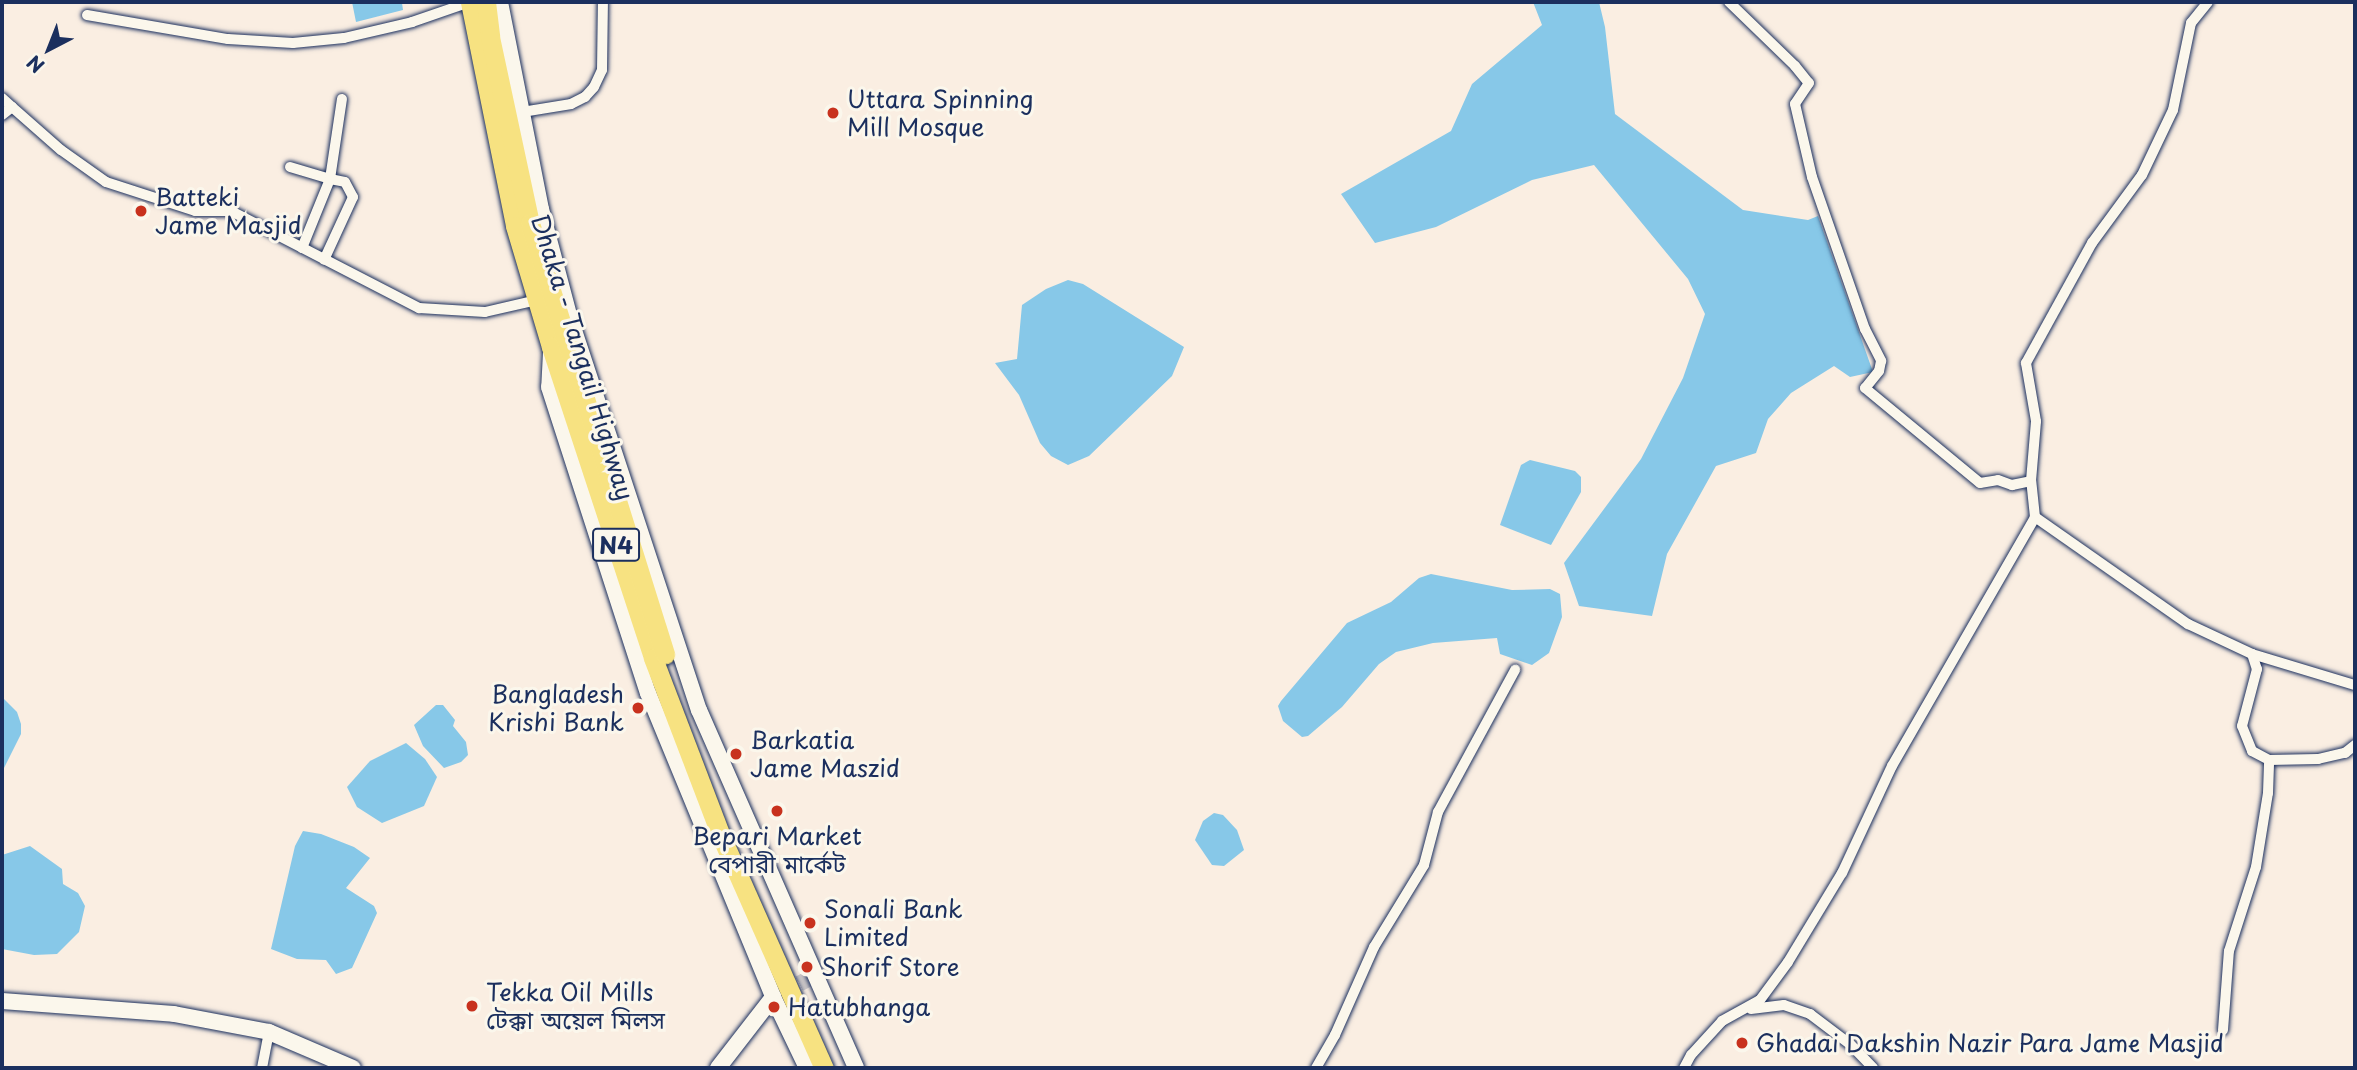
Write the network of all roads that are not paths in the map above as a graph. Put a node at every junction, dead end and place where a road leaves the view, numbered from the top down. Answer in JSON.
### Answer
{"nodes":[{"id":1,"x":470,"y":2,"type":"edge"},
{"id":2,"x":486,"y":2,"type":"edge"},
{"id":3,"x":500,"y":2,"type":"edge"},
{"id":4,"x":603,"y":2,"type":"edge"},
{"id":5,"x":1729,"y":2,"type":"edge"},
{"id":6,"x":2208,"y":2,"type":"edge"},
{"id":7,"x":87,"y":15,"type":"dead end"},
{"id":8,"x":2,"y":98,"type":"edge"},
{"id":9,"x":342,"y":99,"type":"dead end"},
{"id":10,"x":12,"y":107,"type":"junction"},
{"id":11,"x":513,"y":114,"type":"junction"},
{"id":12,"x":2,"y":115,"type":"edge"},
{"id":13,"x":290,"y":167,"type":"dead end"},
{"id":14,"x":330,"y":179,"type":"junction"},
{"id":15,"x":302,"y":248,"type":"junction"},
{"id":16,"x":324,"y":260,"type":"junction"},
{"id":17,"x":537,"y":300,"type":"junction"},
{"id":18,"x":551,"y":348,"type":"junction"},
{"id":19,"x":576,"y":353,"type":"junction"},
{"id":20,"x":2031,"y":481,"type":"junction"},
{"id":21,"x":2035,"y":517,"type":"junction"},
{"id":22,"x":2252,"y":654,"type":"junction"},
{"id":23,"x":1515,"y":670,"type":"dead end"},
{"id":24,"x":2355,"y":685,"type":"edge"},
{"id":25,"x":2355,"y":745,"type":"edge"},
{"id":26,"x":2270,"y":760,"type":"junction"},
{"id":27,"x":774,"y":997,"type":"junction"},
{"id":28,"x":2,"y":1000,"type":"edge"},
{"id":29,"x":1749,"y":1009,"type":"junction"},
{"id":30,"x":2223,"y":1030,"type":"dead end"},
{"id":31,"x":269,"y":1032,"type":"junction"},
{"id":32,"x":262,"y":1068,"type":"edge"},
{"id":33,"x":353,"y":1068,"type":"edge"},
{"id":34,"x":718,"y":1068,"type":"edge"},
{"id":35,"x":807,"y":1068,"type":"edge"},
{"id":36,"x":824,"y":1068,"type":"edge"},
{"id":37,"x":838,"y":1068,"type":"edge"},
{"id":38,"x":856,"y":1068,"type":"edge"},
{"id":39,"x":1315,"y":1068,"type":"edge"},
{"id":40,"x":1684,"y":1068,"type":"edge"},
{"id":41,"x":1873,"y":1068,"type":"edge"}],
"edges":[{"from":1,"to":7,"type":"street"},
{"from":1,"to":17,"type":"highway","name":"Dhaka - Tangail Highway","number":"N4"},
{"from":2,"to":11,"type":"highway","name":"Dhaka - Tangail Highway","number":"N4"},
{"from":3,"to":11,"type":"main road"},
{"from":4,"to":11,"type":"street"},
{"from":5,"to":20,"type":"street"},
{"from":6,"to":20,"type":"street"},
{"from":8,"to":10,"type":"street"},
{"from":9,"to":14,"type":"street"},
{"from":10,"to":12,"type":"street"},
{"from":10,"to":15,"type":"street"},
{"from":11,"to":19,"type":"highway","name":"Dhaka - Tangail Highway","number":"N4"},
{"from":13,"to":14,"type":"street"},
{"from":14,"to":15,"type":"street"},
{"from":14,"to":16,"type":"street"},
{"from":15,"to":16,"type":"street"},
{"from":16,"to":17,"type":"street"},
{"from":17,"to":18,"type":"highway","name":"Dhaka - Tangail Highway","number":"N4"},
{"from":18,"to":27,"type":"main road"},
{"from":18,"to":36,"type":"highway","name":"Dhaka - Tangail Highway","number":"N4"},
{"from":19,"to":37,"type":"highway","name":"Dhaka - Tangail Highway","number":"N4"},
{"from":19,"to":38,"type":"main road"},
{"from":20,"to":21,"type":"street"},
{"from":21,"to":22,"type":"street"},
{"from":21,"to":29,"type":"street"},
{"from":22,"to":24,"type":"street"},
{"from":22,"to":26,"type":"street"},
{"from":23,"to":39,"type":"street"},
{"from":25,"to":26,"type":"street"},
{"from":26,"to":30,"type":"street"},
{"from":27,"to":34,"type":"main road"},
{"from":27,"to":35,"type":"main road"},
{"from":28,"to":31,"type":"main road"},
{"from":29,"to":40,"type":"street"},
{"from":29,"to":41,"type":"street"},
{"from":31,"to":32,"type":"street"},
{"from":31,"to":33,"type":"main road"}]}
